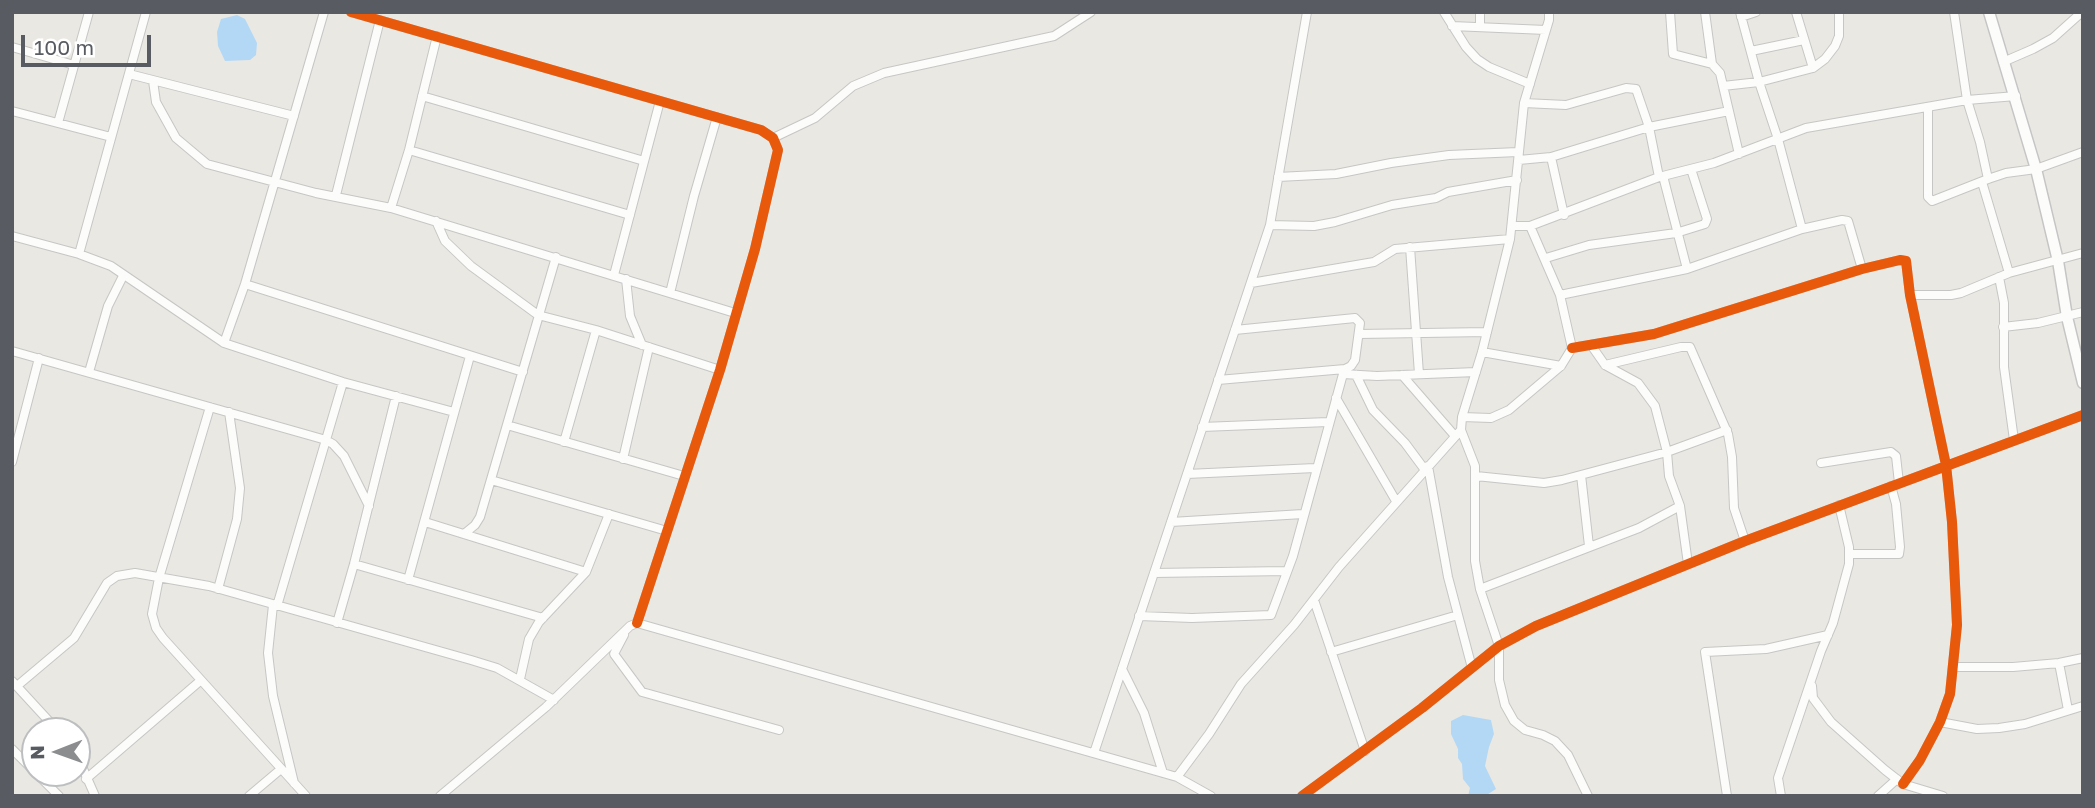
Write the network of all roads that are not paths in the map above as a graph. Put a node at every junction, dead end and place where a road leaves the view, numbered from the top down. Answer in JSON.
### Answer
{"nodes":[{"id":1,"x":89,"y":12,"type":"edge"},
{"id":2,"x":146,"y":12,"type":"edge"},
{"id":3,"x":324,"y":12,"type":"edge"},
{"id":4,"x":351,"y":12,"type":"edge"},
{"id":5,"x":1091,"y":12,"type":"edge"},
{"id":6,"x":1307,"y":12,"type":"edge"},
{"id":7,"x":1444,"y":12,"type":"edge"},
{"id":8,"x":1480,"y":12,"type":"edge"},
{"id":9,"x":1549,"y":12,"type":"edge"},
{"id":10,"x":1670,"y":12,"type":"edge"},
{"id":11,"x":1705,"y":12,"type":"edge"},
{"id":12,"x":1756,"y":12,"type":"edge"},
{"id":13,"x":1796,"y":12,"type":"edge"},
{"id":14,"x":1839,"y":12,"type":"edge"},
{"id":15,"x":1954,"y":12,"type":"edge"},
{"id":16,"x":1989,"y":12,"type":"edge"},
{"id":17,"x":2082,"y":12,"type":"edge"},
{"id":18,"x":1740,"y":15,"type":"edge"},
{"id":19,"x":380,"y":20,"type":"junction"},
{"id":20,"x":1452,"y":26,"type":"junction"},
{"id":21,"x":1480,"y":27,"type":"junction"},
{"id":22,"x":1546,"y":30,"type":"junction"},
{"id":23,"x":438,"y":36,"type":"junction"},
{"id":24,"x":1804,"y":40,"type":"junction"},
{"id":25,"x":12,"y":47,"type":"edge"},
{"id":26,"x":1751,"y":51,"type":"junction"},
{"id":27,"x":2003,"y":62,"type":"junction"},
{"id":28,"x":1712,"y":64,"type":"junction"},
{"id":29,"x":74,"y":65,"type":"junction"},
{"id":30,"x":1813,"y":68,"type":"junction"},
{"id":31,"x":129,"y":74,"type":"junction"},
{"id":32,"x":153,"y":80,"type":"junction"},
{"id":33,"x":1759,"y":82,"type":"junction"},
{"id":34,"x":1530,"y":84,"type":"junction"},
{"id":35,"x":1723,"y":86,"type":"junction"},
{"id":36,"x":422,"y":96,"type":"junction"},
{"id":37,"x":2016,"y":96,"type":"junction"},
{"id":38,"x":1967,"y":100,"type":"junction"},
{"id":39,"x":660,"y":101,"type":"junction"},
{"id":40,"x":1524,"y":103,"type":"junction"},
{"id":41,"x":1928,"y":107,"type":"junction"},
{"id":42,"x":12,"y":111,"type":"edge"},
{"id":43,"x":1729,"y":111,"type":"junction"},
{"id":44,"x":294,"y":116,"type":"junction"},
{"id":45,"x":717,"y":117,"type":"junction"},
{"id":46,"x":58,"y":122,"type":"junction"},
{"id":47,"x":1649,"y":127,"type":"junction"},
{"id":48,"x":111,"y":137,"type":"junction"},
{"id":49,"x":773,"y":138,"type":"junction"},
{"id":50,"x":1778,"y":139,"type":"junction"},
{"id":51,"x":409,"y":150,"type":"junction"},
{"id":52,"x":2083,"y":152,"type":"edge"},
{"id":53,"x":1739,"y":154,"type":"junction"},
{"id":54,"x":1519,"y":156,"type":"junction"},
{"id":55,"x":1551,"y":157,"type":"junction"},
{"id":56,"x":644,"y":161,"type":"junction"},
{"id":57,"x":1691,"y":169,"type":"junction"},
{"id":58,"x":2036,"y":169,"type":"junction"},
{"id":59,"x":1278,"y":177,"type":"junction"},
{"id":60,"x":1661,"y":177,"type":"junction"},
{"id":61,"x":1517,"y":180,"type":"junction"},
{"id":62,"x":1985,"y":180,"type":"junction"},
{"id":63,"x":275,"y":181,"type":"junction"},
{"id":64,"x":336,"y":195,"type":"junction"},
{"id":65,"x":391,"y":208,"type":"junction"},
{"id":66,"x":630,"y":215,"type":"junction"},
{"id":67,"x":1564,"y":215,"type":"junction"},
{"id":68,"x":436,"y":221,"type":"junction"},
{"id":69,"x":1270,"y":225,"type":"junction"},
{"id":70,"x":1512,"y":226,"type":"junction"},
{"id":71,"x":1531,"y":226,"type":"junction"},
{"id":72,"x":1802,"y":229,"type":"junction"},
{"id":73,"x":1676,"y":233,"type":"junction"},
{"id":74,"x":13,"y":238,"type":"edge"},
{"id":75,"x":1510,"y":239,"type":"junction"},
{"id":76,"x":1410,"y":247,"type":"junction"},
{"id":77,"x":2083,"y":253,"type":"edge"},
{"id":78,"x":79,"y":254,"type":"junction"},
{"id":79,"x":556,"y":257,"type":"junction"},
{"id":80,"x":1546,"y":258,"type":"junction"},
{"id":81,"x":2058,"y":261,"type":"junction"},
{"id":82,"x":1687,"y":269,"type":"junction"},
{"id":83,"x":1862,"y":269,"type":"junction"},
{"id":84,"x":2009,"y":273,"type":"junction"},
{"id":85,"x":614,"y":275,"type":"junction"},
{"id":86,"x":123,"y":276,"type":"junction"},
{"id":87,"x":1999,"y":277,"type":"junction"},
{"id":88,"x":626,"y":279,"type":"junction"},
{"id":89,"x":1251,"y":283,"type":"junction"},
{"id":90,"x":245,"y":284,"type":"junction"},
{"id":91,"x":670,"y":293,"type":"junction"},
{"id":92,"x":1560,"y":295,"type":"junction"},
{"id":93,"x":1910,"y":295,"type":"junction"},
{"id":94,"x":2083,"y":312,"type":"edge"},
{"id":95,"x":735,"y":313,"type":"junction"},
{"id":96,"x":538,"y":315,"type":"junction"},
{"id":97,"x":2067,"y":317,"type":"junction"},
{"id":98,"x":2003,"y":327,"type":"junction"},
{"id":99,"x":596,"y":330,"type":"junction"},
{"id":100,"x":1235,"y":330,"type":"junction"},
{"id":101,"x":1417,"y":332,"type":"junction"},
{"id":102,"x":1487,"y":332,"type":"junction"},
{"id":103,"x":1359,"y":334,"type":"junction"},
{"id":104,"x":224,"y":342,"type":"junction"},
{"id":105,"x":1591,"y":345,"type":"junction"},
{"id":106,"x":646,"y":346,"type":"junction"},
{"id":107,"x":1572,"y":348,"type":"junction"},
{"id":108,"x":12,"y":351,"type":"edge"},
{"id":109,"x":1482,"y":352,"type":"junction"},
{"id":110,"x":470,"y":356,"type":"junction"},
{"id":111,"x":38,"y":358,"type":"junction"},
{"id":112,"x":1605,"y":365,"type":"junction"},
{"id":113,"x":1561,"y":366,"type":"junction"},
{"id":114,"x":720,"y":370,"type":"junction"},
{"id":115,"x":1344,"y":371,"type":"junction"},
{"id":116,"x":89,"y":372,"type":"junction"},
{"id":117,"x":523,"y":372,"type":"junction"},
{"id":118,"x":1476,"y":372,"type":"junction"},
{"id":119,"x":1419,"y":374,"type":"junction"},
{"id":120,"x":1356,"y":375,"type":"junction"},
{"id":121,"x":1402,"y":375,"type":"junction"},
{"id":122,"x":1218,"y":380,"type":"junction"},
{"id":123,"x":343,"y":382,"type":"junction"},
{"id":124,"x":2083,"y":383,"type":"edge"},
{"id":125,"x":396,"y":396,"type":"junction"},
{"id":126,"x":1336,"y":398,"type":"junction"},
{"id":127,"x":210,"y":407,"type":"junction"},
{"id":128,"x":229,"y":412,"type":"junction"},
{"id":129,"x":454,"y":412,"type":"junction"},
{"id":130,"x":2083,"y":415,"type":"edge"},
{"id":131,"x":1462,"y":417,"type":"junction"},
{"id":132,"x":1328,"y":422,"type":"junction"},
{"id":133,"x":508,"y":425,"type":"junction"},
{"id":134,"x":1202,"y":427,"type":"junction"},
{"id":135,"x":1727,"y":429,"type":"junction"},
{"id":136,"x":1458,"y":433,"type":"junction"},
{"id":137,"x":326,"y":440,"type":"junction"},
{"id":138,"x":2014,"y":440,"type":"junction"},
{"id":139,"x":564,"y":442,"type":"junction"},
{"id":140,"x":1667,"y":452,"type":"junction"},
{"id":141,"x":623,"y":459,"type":"junction"},
{"id":142,"x":12,"y":462,"type":"edge"},
{"id":143,"x":1821,"y":463,"type":"dead end"},
{"id":144,"x":1946,"y":465,"type":"junction"},
{"id":145,"x":1315,"y":468,"type":"junction"},
{"id":146,"x":1426,"y":468,"type":"junction"},
{"id":147,"x":1187,"y":474,"type":"junction"},
{"id":148,"x":1476,"y":475,"type":"junction"},
{"id":149,"x":1581,"y":475,"type":"junction"},
{"id":150,"x":684,"y":476,"type":"junction"},
{"id":151,"x":491,"y":480,"type":"junction"},
{"id":152,"x":1895,"y":484,"type":"junction"},
{"id":153,"x":1396,"y":501,"type":"junction"},
{"id":154,"x":1839,"y":505,"type":"junction"},
{"id":155,"x":369,"y":506,"type":"junction"},
{"id":156,"x":1680,"y":506,"type":"junction"},
{"id":157,"x":609,"y":514,"type":"junction"},
{"id":158,"x":1303,"y":514,"type":"junction"},
{"id":159,"x":425,"y":522,"type":"junction"},
{"id":160,"x":1171,"y":522,"type":"junction"},
{"id":161,"x":667,"y":531,"type":"junction"},
{"id":162,"x":464,"y":534,"type":"junction"},
{"id":163,"x":1745,"y":541,"type":"junction"},
{"id":164,"x":1589,"y":546,"type":"junction"},
{"id":165,"x":1849,"y":554,"type":"junction"},
{"id":166,"x":354,"y":564,"type":"junction"},
{"id":167,"x":1688,"y":564,"type":"junction"},
{"id":168,"x":1287,"y":571,"type":"junction"},
{"id":169,"x":586,"y":572,"type":"junction"},
{"id":170,"x":1154,"y":573,"type":"junction"},
{"id":171,"x":159,"y":578,"type":"junction"},
{"id":172,"x":408,"y":580,"type":"junction"},
{"id":173,"x":218,"y":589,"type":"junction"},
{"id":174,"x":1480,"y":589,"type":"junction"},
{"id":175,"x":1314,"y":600,"type":"junction"},
{"id":176,"x":275,"y":605,"type":"junction"},
{"id":177,"x":1458,"y":615,"type":"junction"},
{"id":178,"x":1139,"y":617,"type":"junction"},
{"id":179,"x":543,"y":618,"type":"junction"},
{"id":180,"x":337,"y":623,"type":"junction"},
{"id":181,"x":637,"y":623,"type":"junction"},
{"id":182,"x":627,"y":629,"type":"junction"},
{"id":183,"x":1828,"y":635,"type":"junction"},
{"id":184,"x":1499,"y":646,"type":"junction"},
{"id":185,"x":1331,"y":652,"type":"junction"},
{"id":186,"x":2083,"y":658,"type":"edge"},
{"id":187,"x":2059,"y":663,"type":"junction"},
{"id":188,"x":1954,"y":667,"type":"junction"},
{"id":189,"x":1472,"y":668,"type":"junction"},
{"id":190,"x":1122,"y":669,"type":"junction"},
{"id":191,"x":520,"y":679,"type":"junction"},
{"id":192,"x":200,"y":681,"type":"junction"},
{"id":193,"x":1812,"y":683,"type":"junction"},
{"id":194,"x":15,"y":684,"type":"edge"},
{"id":195,"x":554,"y":700,"type":"junction"},
{"id":196,"x":2083,"y":706,"type":"edge"},
{"id":197,"x":2068,"y":710,"type":"junction"},
{"id":198,"x":45,"y":717,"type":"edge"},
{"id":199,"x":1940,"y":722,"type":"junction"},
{"id":200,"x":779,"y":730,"type":"dead end"},
{"id":201,"x":1365,"y":751,"type":"junction"},
{"id":202,"x":1094,"y":753,"type":"junction"},
{"id":203,"x":281,"y":769,"type":"junction"},
{"id":204,"x":1163,"y":773,"type":"junction"},
{"id":205,"x":91,"y":775,"type":"edge"},
{"id":206,"x":1177,"y":777,"type":"junction"},
{"id":207,"x":294,"y":783,"type":"junction"},
{"id":208,"x":1905,"y":786,"type":"edge"},
{"id":209,"x":1941,"y":795,"type":"edge"},
{"id":210,"x":249,"y":796,"type":"edge"},
{"id":211,"x":306,"y":796,"type":"edge"},
{"id":212,"x":440,"y":796,"type":"edge"},
{"id":213,"x":1211,"y":796,"type":"edge"},
{"id":214,"x":1302,"y":796,"type":"edge"},
{"id":215,"x":1588,"y":796,"type":"edge"},
{"id":216,"x":1727,"y":796,"type":"edge"},
{"id":217,"x":1781,"y":796,"type":"edge"},
{"id":218,"x":1878,"y":796,"type":"edge"}],
"edges":[{"from":1,"to":29,"type":"street"},
{"from":2,"to":31,"type":"street"},
{"from":3,"to":44,"type":"street"},
{"from":4,"to":19,"type":"street"},
{"from":5,"to":49,"type":"street"},
{"from":6,"to":59,"type":"street"},
{"from":7,"to":20,"type":"street"},
{"from":8,"to":21,"type":"street"},
{"from":9,"to":22,"type":"street"},
{"from":10,"to":28,"type":"street"},
{"from":11,"to":28,"type":"street"},
{"from":12,"to":18,"type":"street"},
{"from":13,"to":24,"type":"street"},
{"from":14,"to":30,"type":"street"},
{"from":15,"to":38,"type":"street"},
{"from":16,"to":27,"type":"street"},
{"from":17,"to":27,"type":"street"},
{"from":18,"to":26,"type":"street"},
{"from":19,"to":23,"type":"street"},
{"from":19,"to":64,"type":"street"},
{"from":20,"to":21,"type":"street"},
{"from":20,"to":34,"type":"street"},
{"from":21,"to":22,"type":"street"},
{"from":22,"to":34,"type":"street"},
{"from":23,"to":36,"type":"street"},
{"from":23,"to":39,"type":"street"},
{"from":24,"to":26,"type":"street"},
{"from":24,"to":30,"type":"street"},
{"from":25,"to":29,"type":"street"},
{"from":26,"to":33,"type":"street"},
{"from":27,"to":37,"type":"street"},
{"from":28,"to":35,"type":"street"},
{"from":29,"to":46,"type":"street"},
{"from":30,"to":33,"type":"street"},
{"from":31,"to":32,"type":"street"},
{"from":31,"to":48,"type":"street"},
{"from":32,"to":44,"type":"street"},
{"from":32,"to":63,"type":"street"},
{"from":33,"to":35,"type":"street"},
{"from":33,"to":50,"type":"street"},
{"from":34,"to":40,"type":"street"},
{"from":35,"to":43,"type":"street"},
{"from":36,"to":51,"type":"street"},
{"from":36,"to":56,"type":"street"},
{"from":37,"to":38,"type":"street"},
{"from":37,"to":58,"type":"street"},
{"from":38,"to":41,"type":"street"},
{"from":38,"to":62,"type":"street"},
{"from":39,"to":45,"type":"street"},
{"from":39,"to":56,"type":"street"},
{"from":40,"to":47,"type":"street"},
{"from":40,"to":54,"type":"street"},
{"from":41,"to":50,"type":"street"},
{"from":41,"to":62,"type":"street"},
{"from":42,"to":46,"type":"street"},
{"from":43,"to":47,"type":"street"},
{"from":43,"to":53,"type":"street"},
{"from":44,"to":63,"type":"street"},
{"from":45,"to":49,"type":"street"},
{"from":45,"to":91,"type":"street"},
{"from":46,"to":48,"type":"street"},
{"from":47,"to":55,"type":"street"},
{"from":47,"to":60,"type":"street"},
{"from":48,"to":78,"type":"street"},
{"from":49,"to":95,"type":"street"},
{"from":50,"to":53,"type":"street"},
{"from":50,"to":72,"type":"street"},
{"from":51,"to":65,"type":"street"},
{"from":51,"to":66,"type":"street"},
{"from":52,"to":58,"type":"street"},
{"from":53,"to":57,"type":"street"},
{"from":54,"to":55,"type":"street"},
{"from":54,"to":59,"type":"street"},
{"from":54,"to":61,"type":"street"},
{"from":55,"to":67,"type":"street"},
{"from":56,"to":66,"type":"street"},
{"from":57,"to":60,"type":"street"},
{"from":57,"to":73,"type":"street"},
{"from":58,"to":62,"type":"street"},
{"from":58,"to":81,"type":"street"},
{"from":59,"to":69,"type":"street"},
{"from":60,"to":67,"type":"street"},
{"from":60,"to":73,"type":"street"},
{"from":61,"to":69,"type":"street"},
{"from":61,"to":70,"type":"street"},
{"from":62,"to":84,"type":"street"},
{"from":63,"to":64,"type":"street"},
{"from":63,"to":90,"type":"street"},
{"from":64,"to":65,"type":"street"},
{"from":65,"to":68,"type":"street"},
{"from":66,"to":85,"type":"street"},
{"from":67,"to":71,"type":"street"},
{"from":68,"to":79,"type":"street"},
{"from":68,"to":96,"type":"street"},
{"from":69,"to":89,"type":"street"},
{"from":70,"to":71,"type":"street"},
{"from":70,"to":75,"type":"street"},
{"from":71,"to":80,"type":"street"},
{"from":72,"to":82,"type":"street"},
{"from":72,"to":83,"type":"street"},
{"from":73,"to":80,"type":"street"},
{"from":73,"to":82,"type":"street"},
{"from":74,"to":78,"type":"street"},
{"from":75,"to":76,"type":"street"},
{"from":75,"to":102,"type":"street"},
{"from":76,"to":89,"type":"street"},
{"from":76,"to":101,"type":"street"},
{"from":77,"to":81,"type":"street"},
{"from":78,"to":86,"type":"street"},
{"from":79,"to":85,"type":"street"},
{"from":79,"to":96,"type":"street"},
{"from":80,"to":92,"type":"street"},
{"from":81,"to":84,"type":"street"},
{"from":81,"to":97,"type":"street"},
{"from":82,"to":92,"type":"street"},
{"from":83,"to":93,"type":"street"},
{"from":83,"to":105,"type":"street"},
{"from":84,"to":87,"type":"street"},
{"from":85,"to":88,"type":"street"},
{"from":86,"to":104,"type":"street"},
{"from":86,"to":116,"type":"street"},
{"from":87,"to":93,"type":"street"},
{"from":87,"to":98,"type":"street"},
{"from":88,"to":91,"type":"street"},
{"from":88,"to":106,"type":"street"},
{"from":89,"to":100,"type":"street"},
{"from":90,"to":104,"type":"street"},
{"from":90,"to":110,"type":"street"},
{"from":91,"to":95,"type":"street"},
{"from":92,"to":107,"type":"street"},
{"from":93,"to":144,"type":"street"},
{"from":94,"to":97,"type":"street"},
{"from":95,"to":114,"type":"street"},
{"from":96,"to":99,"type":"street"},
{"from":96,"to":117,"type":"street"},
{"from":97,"to":98,"type":"street"},
{"from":97,"to":124,"type":"street"},
{"from":98,"to":138,"type":"street"},
{"from":99,"to":106,"type":"street"},
{"from":99,"to":139,"type":"street"},
{"from":100,"to":103,"type":"street"},
{"from":100,"to":122,"type":"street"},
{"from":101,"to":102,"type":"street"},
{"from":101,"to":103,"type":"street"},
{"from":101,"to":119,"type":"street"},
{"from":102,"to":109,"type":"street"},
{"from":103,"to":115,"type":"street"},
{"from":104,"to":123,"type":"street"},
{"from":105,"to":107,"type":"street"},
{"from":105,"to":112,"type":"street"},
{"from":106,"to":114,"type":"street"},
{"from":106,"to":141,"type":"street"},
{"from":107,"to":113,"type":"street"},
{"from":108,"to":111,"type":"street"},
{"from":109,"to":113,"type":"street"},
{"from":109,"to":118,"type":"street"},
{"from":110,"to":117,"type":"street"},
{"from":110,"to":129,"type":"street"},
{"from":111,"to":116,"type":"street"},
{"from":111,"to":142,"type":"street"},
{"from":112,"to":135,"type":"street"},
{"from":112,"to":140,"type":"street"},
{"from":113,"to":131,"type":"street"},
{"from":114,"to":150,"type":"street"},
{"from":115,"to":120,"type":"street"},
{"from":115,"to":122,"type":"street"},
{"from":115,"to":126,"type":"street"},
{"from":116,"to":127,"type":"street"},
{"from":117,"to":133,"type":"street"},
{"from":118,"to":119,"type":"street"},
{"from":118,"to":131,"type":"street"},
{"from":119,"to":121,"type":"street"},
{"from":120,"to":121,"type":"street"},
{"from":120,"to":146,"type":"street"},
{"from":121,"to":136,"type":"street"},
{"from":122,"to":134,"type":"street"},
{"from":123,"to":125,"type":"street"},
{"from":123,"to":137,"type":"street"},
{"from":125,"to":129,"type":"street"},
{"from":125,"to":155,"type":"street"},
{"from":126,"to":132,"type":"street"},
{"from":126,"to":153,"type":"street"},
{"from":127,"to":128,"type":"street"},
{"from":127,"to":171,"type":"street"},
{"from":128,"to":137,"type":"street"},
{"from":128,"to":173,"type":"street"},
{"from":129,"to":159,"type":"street"},
{"from":130,"to":138,"type":"street"},
{"from":131,"to":136,"type":"street"},
{"from":132,"to":134,"type":"street"},
{"from":132,"to":145,"type":"street"},
{"from":133,"to":139,"type":"street"},
{"from":133,"to":151,"type":"street"},
{"from":134,"to":147,"type":"street"},
{"from":135,"to":140,"type":"street"},
{"from":135,"to":163,"type":"street"},
{"from":136,"to":146,"type":"street"},
{"from":136,"to":148,"type":"street"},
{"from":137,"to":155,"type":"street"},
{"from":137,"to":176,"type":"street"},
{"from":138,"to":144,"type":"street"},
{"from":139,"to":141,"type":"street"},
{"from":140,"to":149,"type":"street"},
{"from":140,"to":156,"type":"street"},
{"from":141,"to":150,"type":"street"},
{"from":143,"to":152,"type":"street"},
{"from":144,"to":152,"type":"street"},
{"from":144,"to":188,"type":"street"},
{"from":145,"to":147,"type":"street"},
{"from":145,"to":158,"type":"street"},
{"from":146,"to":153,"type":"street"},
{"from":146,"to":177,"type":"street"},
{"from":147,"to":160,"type":"street"},
{"from":148,"to":149,"type":"street"},
{"from":148,"to":174,"type":"street"},
{"from":149,"to":164,"type":"street"},
{"from":150,"to":161,"type":"street"},
{"from":151,"to":157,"type":"street"},
{"from":151,"to":162,"type":"street"},
{"from":152,"to":154,"type":"street"},
{"from":152,"to":165,"type":"street"},
{"from":153,"to":175,"type":"street"},
{"from":154,"to":163,"type":"street"},
{"from":154,"to":165,"type":"street"},
{"from":155,"to":166,"type":"street"},
{"from":156,"to":164,"type":"street"},
{"from":156,"to":167,"type":"street"},
{"from":157,"to":161,"type":"street"},
{"from":157,"to":169,"type":"street"},
{"from":158,"to":160,"type":"street"},
{"from":158,"to":168,"type":"street"},
{"from":159,"to":162,"type":"street"},
{"from":159,"to":172,"type":"street"},
{"from":160,"to":170,"type":"street"},
{"from":161,"to":181,"type":"street"},
{"from":162,"to":169,"type":"street"},
{"from":163,"to":167,"type":"street"},
{"from":164,"to":174,"type":"street"},
{"from":165,"to":183,"type":"street"},
{"from":166,"to":172,"type":"street"},
{"from":166,"to":180,"type":"street"},
{"from":167,"to":184,"type":"street"},
{"from":168,"to":170,"type":"street"},
{"from":168,"to":178,"type":"street"},
{"from":169,"to":179,"type":"street"},
{"from":170,"to":178,"type":"street"},
{"from":171,"to":173,"type":"street"},
{"from":171,"to":192,"type":"street"},
{"from":171,"to":194,"type":"street"},
{"from":172,"to":179,"type":"street"},
{"from":173,"to":176,"type":"street"},
{"from":174,"to":184,"type":"street"},
{"from":175,"to":185,"type":"street"},
{"from":175,"to":206,"type":"street"},
{"from":176,"to":180,"type":"street"},
{"from":176,"to":207,"type":"street"},
{"from":177,"to":185,"type":"street"},
{"from":177,"to":189,"type":"street"},
{"from":178,"to":190,"type":"street"},
{"from":179,"to":191,"type":"street"},
{"from":180,"to":191,"type":"street"},
{"from":181,"to":182,"type":"street"},
{"from":181,"to":202,"type":"street"},
{"from":182,"to":195,"type":"street"},
{"from":182,"to":200,"type":"street"},
{"from":183,"to":193,"type":"street"},
{"from":183,"to":216,"type":"street"},
{"from":184,"to":189,"type":"street"},
{"from":184,"to":215,"type":"street"},
{"from":185,"to":201,"type":"street"},
{"from":186,"to":187,"type":"street"},
{"from":187,"to":188,"type":"street"},
{"from":187,"to":197,"type":"street"},
{"from":188,"to":199,"type":"street"},
{"from":189,"to":201,"type":"street"},
{"from":190,"to":202,"type":"street"},
{"from":190,"to":204,"type":"street"},
{"from":191,"to":195,"type":"street"},
{"from":192,"to":203,"type":"street"},
{"from":192,"to":205,"type":"street"},
{"from":193,"to":208,"type":"street"},
{"from":193,"to":217,"type":"street"},
{"from":194,"to":198,"type":"street"},
{"from":195,"to":212,"type":"street"},
{"from":196,"to":197,"type":"street"},
{"from":197,"to":199,"type":"street"},
{"from":199,"to":208,"type":"street"},
{"from":201,"to":214,"type":"street"},
{"from":202,"to":204,"type":"street"},
{"from":203,"to":207,"type":"street"},
{"from":203,"to":210,"type":"street"},
{"from":204,"to":206,"type":"street"},
{"from":206,"to":213,"type":"street"},
{"from":207,"to":211,"type":"street"},
{"from":208,"to":209,"type":"street"},
{"from":208,"to":218,"type":"street"}]}
